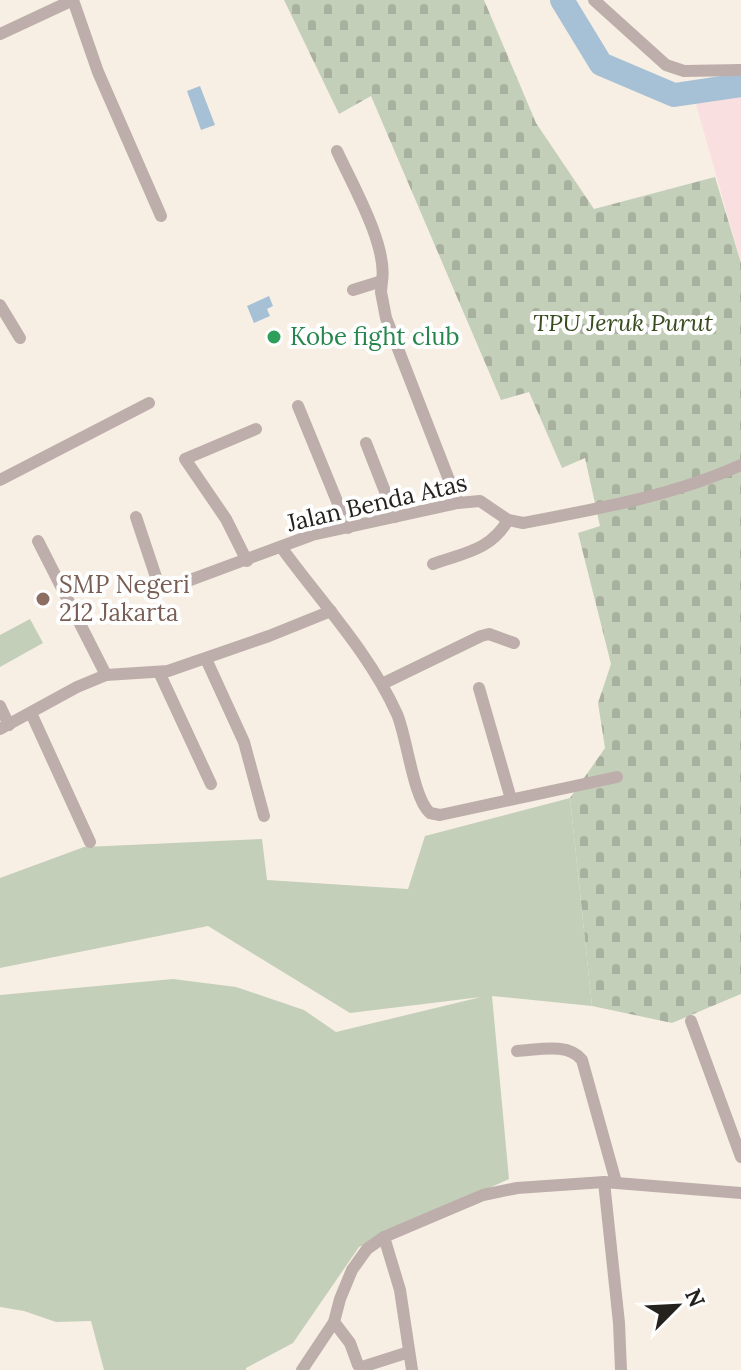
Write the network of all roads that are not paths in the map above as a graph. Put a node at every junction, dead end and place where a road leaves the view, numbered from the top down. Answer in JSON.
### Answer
{"nodes":[{"id":1,"x":73,"y":0,"type":"edge"},
{"id":2,"x":594,"y":0,"type":"edge"},
{"id":3,"x":0,"y":34,"type":"edge"},
{"id":4,"x":741,"y":70,"type":"edge"},
{"id":5,"x":337,"y":151,"type":"dead end"},
{"id":6,"x":161,"y":216,"type":"dead end"},
{"id":7,"x":382,"y":281,"type":"junction"},
{"id":8,"x":353,"y":290,"type":"dead end"},
{"id":9,"x":0,"y":305,"type":"edge"},
{"id":10,"x":20,"y":338,"type":"dead end"},
{"id":11,"x":149,"y":403,"type":"dead end"},
{"id":12,"x":298,"y":406,"type":"dead end"},
{"id":13,"x":256,"y":429,"type":"dead end"},
{"id":14,"x":366,"y":443,"type":"dead end"},
{"id":15,"x":741,"y":465,"type":"edge"},
{"id":16,"x":0,"y":480,"type":"edge"},
{"id":17,"x":458,"y":503,"type":"junction"},
{"id":18,"x":136,"y":517,"type":"dead end"},
{"id":19,"x":395,"y":517,"type":"junction"},
{"id":20,"x":508,"y":520,"type":"junction"},
{"id":21,"x":348,"y":528,"type":"junction"},
{"id":22,"x":38,"y":541,"type":"dead end"},
{"id":23,"x":281,"y":547,"type":"junction"},
{"id":24,"x":247,"y":561,"type":"junction"},
{"id":25,"x":433,"y":564,"type":"dead end"},
{"id":26,"x":331,"y":611,"type":"junction"},
{"id":27,"x":514,"y":643,"type":"dead end"},
{"id":28,"x":206,"y":659,"type":"junction"},
{"id":29,"x":159,"y":672,"type":"junction"},
{"id":30,"x":106,"y":675,"type":"junction"},
{"id":31,"x":382,"y":684,"type":"junction"},
{"id":32,"x":479,"y":688,"type":"dead end"},
{"id":33,"x":0,"y":706,"type":"edge"},
{"id":34,"x":31,"y":713,"type":"junction"},
{"id":35,"x":4,"y":727,"type":"edge"},
{"id":36,"x":617,"y":777,"type":"dead end"},
{"id":37,"x":211,"y":784,"type":"dead end"},
{"id":38,"x":511,"y":799,"type":"junction"},
{"id":39,"x":264,"y":816,"type":"dead end"},
{"id":40,"x":90,"y":842,"type":"dead end"},
{"id":41,"x":691,"y":1021,"type":"dead end"},
{"id":42,"x":517,"y":1051,"type":"dead end"},
{"id":43,"x":741,"y":1157,"type":"edge"},
{"id":44,"x":610,"y":1182,"type":"junction"},
{"id":45,"x":741,"y":1193,"type":"edge"},
{"id":46,"x":384,"y":1237,"type":"junction"},
{"id":47,"x":334,"y":1322,"type":"junction"},
{"id":48,"x":409,"y":1352,"type":"junction"},
{"id":49,"x":302,"y":1370,"type":"edge"},
{"id":50,"x":412,"y":1370,"type":"edge"},
{"id":51,"x":621,"y":1370,"type":"edge"}],
"edges":[{"from":1,"to":3,"type":"street"},
{"from":1,"to":6,"type":"street"},
{"from":2,"to":4,"type":"street"},
{"from":5,"to":7,"type":"street"},
{"from":7,"to":8,"type":"street"},
{"from":7,"to":17,"type":"street"},
{"from":9,"to":10,"type":"street"},
{"from":11,"to":16,"type":"street"},
{"from":12,"to":21,"type":"street"},
{"from":13,"to":24,"type":"street"},
{"from":14,"to":19,"type":"street"},
{"from":15,"to":20,"type":"street"},
{"from":17,"to":19,"type":"street","name":"Jalan Benda Atas"},
{"from":17,"to":20,"type":"street","name":"Jalan Benda Atas"},
{"from":18,"to":24,"type":"street"},
{"from":19,"to":21,"type":"street","name":"Jalan Benda Atas"},
{"from":20,"to":25,"type":"street"},
{"from":21,"to":23,"type":"street","name":"Jalan Benda Atas"},
{"from":22,"to":30,"type":"street"},
{"from":23,"to":24,"type":"street"},
{"from":23,"to":26,"type":"street","name":"Jalan Benda Atas"},
{"from":26,"to":28,"type":"street"},
{"from":26,"to":31,"type":"street","name":"Jalan Benda Atas"},
{"from":27,"to":31,"type":"street"},
{"from":28,"to":29,"type":"street"},
{"from":28,"to":39,"type":"street"},
{"from":29,"to":30,"type":"street"},
{"from":29,"to":37,"type":"street"},
{"from":30,"to":34,"type":"street"},
{"from":31,"to":38,"type":"street","name":"Jalan Benda Atas"},
{"from":32,"to":38,"type":"street"},
{"from":33,"to":35,"type":"street"},
{"from":34,"to":35,"type":"street"},
{"from":34,"to":40,"type":"street"},
{"from":36,"to":38,"type":"street","name":"Jalan Benda Atas"},
{"from":41,"to":43,"type":"street"},
{"from":42,"to":44,"type":"street"},
{"from":44,"to":45,"type":"street"},
{"from":44,"to":46,"type":"street"},
{"from":44,"to":51,"type":"street"},
{"from":46,"to":47,"type":"street"},
{"from":46,"to":48,"type":"street"},
{"from":47,"to":48,"type":"street"},
{"from":47,"to":49,"type":"street"},
{"from":48,"to":50,"type":"street"}]}
